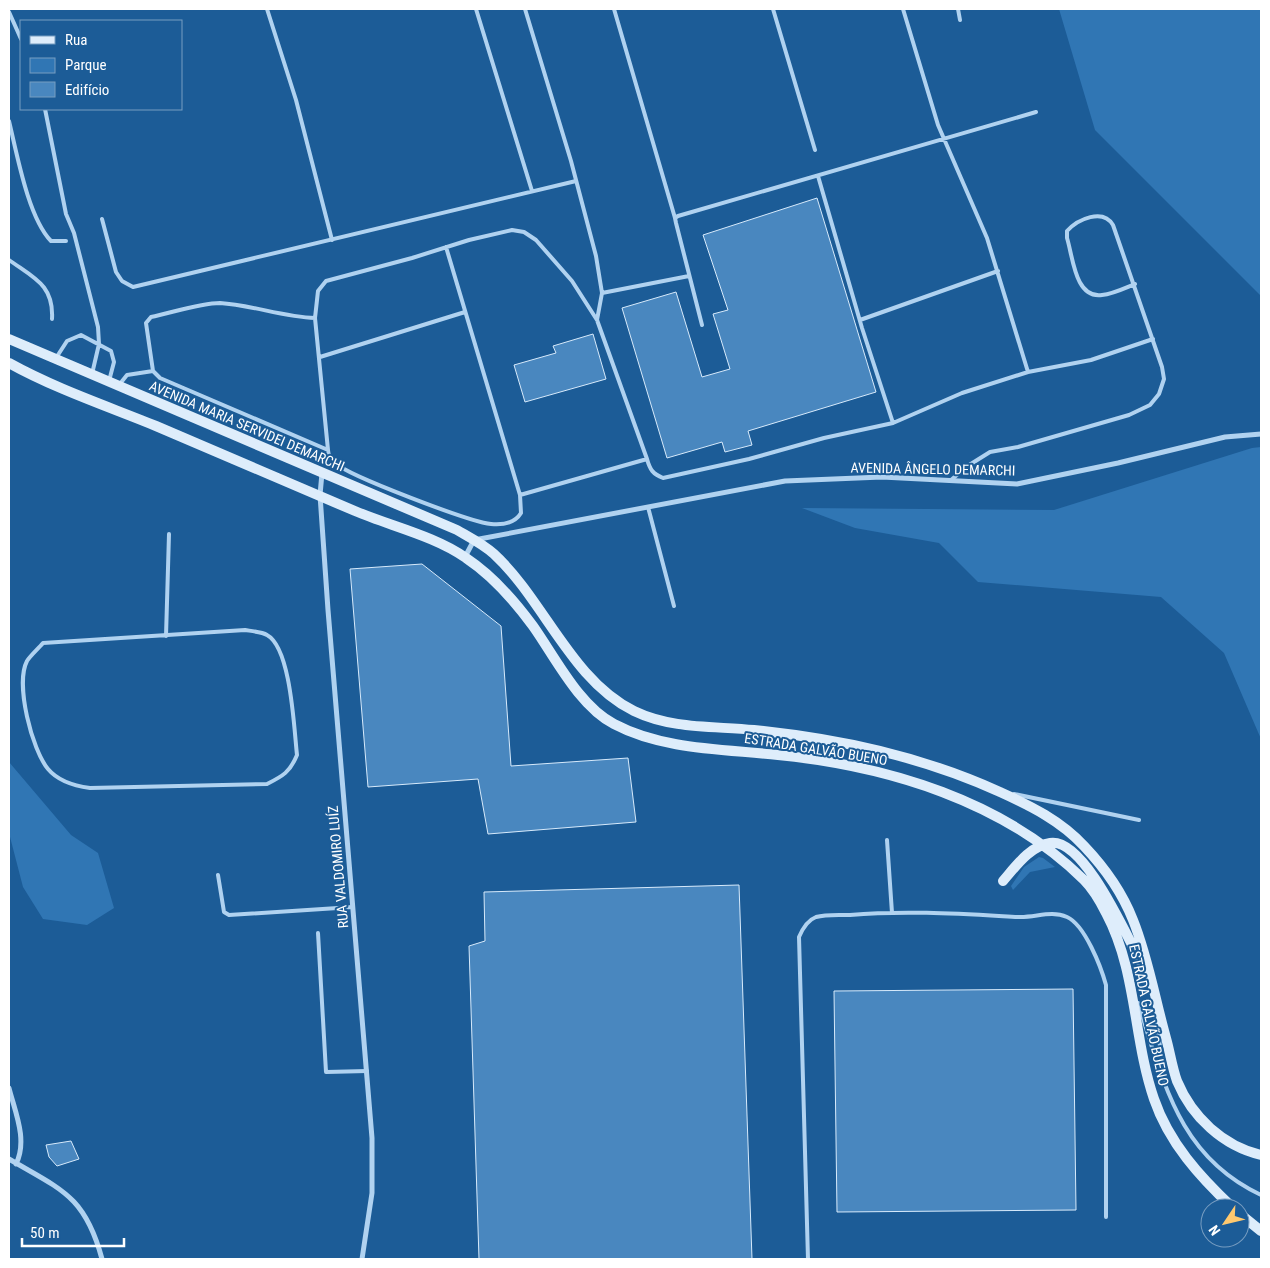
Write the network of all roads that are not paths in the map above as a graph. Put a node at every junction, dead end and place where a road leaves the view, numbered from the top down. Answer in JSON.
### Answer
{"nodes":[{"id":1,"x":267,"y":9,"type":"edge"},
{"id":2,"x":476,"y":9,"type":"edge"},
{"id":3,"x":525,"y":9,"type":"edge"},
{"id":4,"x":614,"y":9,"type":"edge"},
{"id":5,"x":773,"y":9,"type":"edge"},
{"id":6,"x":903,"y":9,"type":"edge"},
{"id":7,"x":958,"y":9,"type":"edge"},
{"id":8,"x":9,"y":12,"type":"edge"},
{"id":9,"x":960,"y":20,"type":"dead end"},
{"id":10,"x":20,"y":37,"type":"edge"},
{"id":11,"x":45,"y":110,"type":"edge"},
{"id":12,"x":1036,"y":112,"type":"dead end"},
{"id":13,"x":9,"y":121,"type":"edge"},
{"id":14,"x":942,"y":138,"type":"junction"},
{"id":15,"x":815,"y":150,"type":"dead end"},
{"id":16,"x":818,"y":176,"type":"junction"},
{"id":17,"x":576,"y":181,"type":"junction"},
{"id":18,"x":532,"y":191,"type":"junction"},
{"id":19,"x":675,"y":218,"type":"junction"},
{"id":20,"x":102,"y":219,"type":"dead end"},
{"id":21,"x":332,"y":240,"type":"junction"},
{"id":22,"x":66,"y":241,"type":"dead end"},
{"id":23,"x":446,"y":247,"type":"junction"},
{"id":24,"x":9,"y":260,"type":"edge"},
{"id":25,"x":998,"y":271,"type":"junction"},
{"id":26,"x":689,"y":276,"type":"junction"},
{"id":27,"x":1135,"y":284,"type":"junction"},
{"id":28,"x":602,"y":294,"type":"junction"},
{"id":29,"x":465,"y":312,"type":"junction"},
{"id":30,"x":316,"y":318,"type":"junction"},
{"id":31,"x":52,"y":319,"type":"dead end"},
{"id":32,"x":597,"y":320,"type":"junction"},
{"id":33,"x":860,"y":320,"type":"junction"},
{"id":34,"x":702,"y":325,"type":"dead end"},
{"id":35,"x":9,"y":339,"type":"edge"},
{"id":36,"x":1153,"y":339,"type":"junction"},
{"id":37,"x":99,"y":344,"type":"junction"},
{"id":38,"x":320,"y":357,"type":"junction"},
{"id":39,"x":55,"y":360,"type":"junction"},
{"id":40,"x":9,"y":363,"type":"edge"},
{"id":41,"x":153,"y":371,"type":"junction"},
{"id":42,"x":1028,"y":372,"type":"junction"},
{"id":43,"x":92,"y":375,"type":"junction"},
{"id":44,"x":114,"y":385,"type":"junction"},
{"id":45,"x":893,"y":423,"type":"junction"},
{"id":46,"x":1261,"y":434,"type":"edge"},
{"id":47,"x":328,"y":450,"type":"junction"},
{"id":48,"x":647,"y":459,"type":"junction"},
{"id":49,"x":322,"y":473,"type":"junction"},
{"id":50,"x":950,"y":481,"type":"junction"},
{"id":51,"x":320,"y":495,"type":"junction"},
{"id":52,"x":520,"y":495,"type":"junction"},
{"id":53,"x":648,"y":507,"type":"junction"},
{"id":54,"x":169,"y":534,"type":"dead end"},
{"id":55,"x":474,"y":540,"type":"junction"},
{"id":56,"x":465,"y":557,"type":"junction"},
{"id":57,"x":674,"y":606,"type":"dead end"},
{"id":58,"x":166,"y":636,"type":"junction"},
{"id":59,"x":1001,"y":793,"type":"junction"},
{"id":60,"x":1139,"y":820,"type":"dead end"},
{"id":61,"x":887,"y":840,"type":"dead end"},
{"id":62,"x":1042,"y":845,"type":"junction"},
{"id":63,"x":218,"y":875,"type":"dead end"},
{"id":64,"x":1003,"y":881,"type":"dead end"},
{"id":65,"x":353,"y":907,"type":"junction"},
{"id":66,"x":892,"y":913,"type":"junction"},
{"id":67,"x":318,"y":933,"type":"dead end"},
{"id":68,"x":1128,"y":974,"type":"junction"},
{"id":69,"x":1149,"y":977,"type":"junction"},
{"id":70,"x":367,"y":1071,"type":"junction"},
{"id":71,"x":9,"y":1088,"type":"edge"},
{"id":72,"x":1168,"y":1095,"type":"junction"},
{"id":73,"x":1261,"y":1155,"type":"edge"},
{"id":74,"x":9,"y":1160,"type":"edge"},
{"id":75,"x":16,"y":1164,"type":"junction"},
{"id":76,"x":1261,"y":1195,"type":"edge"},
{"id":77,"x":1223,"y":1198,"type":"edge"},
{"id":78,"x":1106,"y":1217,"type":"dead end"},
{"id":79,"x":1250,"y":1222,"type":"edge"},
{"id":80,"x":1261,"y":1230,"type":"edge"},
{"id":81,"x":102,"y":1259,"type":"edge"},
{"id":82,"x":362,"y":1259,"type":"edge"},
{"id":83,"x":808,"y":1259,"type":"edge"}],
"edges":[{"from":1,"to":21,"type":"lane"},
{"from":2,"to":18,"type":"lane"},
{"from":3,"to":17,"type":"lane"},
{"from":4,"to":19,"type":"lane"},
{"from":5,"to":15,"type":"lane"},
{"from":6,"to":14,"type":"lane"},
{"from":7,"to":9,"type":"lane"},
{"from":8,"to":10,"type":"lane"},
{"from":11,"to":37,"type":"lane"},
{"from":12,"to":14,"type":"lane"},
{"from":13,"to":22,"type":"lane"},
{"from":14,"to":16,"type":"lane"},
{"from":14,"to":25,"type":"lane"},
{"from":16,"to":19,"type":"lane"},
{"from":16,"to":33,"type":"lane"},
{"from":17,"to":18,"type":"lane"},
{"from":17,"to":28,"type":"lane"},
{"from":18,"to":21,"type":"lane"},
{"from":19,"to":26,"type":"lane"},
{"from":20,"to":21,"type":"lane"},
{"from":23,"to":29,"type":"lane"},
{"from":23,"to":30,"type":"lane"},
{"from":23,"to":32,"type":"lane"},
{"from":24,"to":31,"type":"lane"},
{"from":25,"to":33,"type":"lane"},
{"from":25,"to":42,"type":"lane"},
{"from":26,"to":28,"type":"lane"},
{"from":26,"to":34,"type":"lane"},
{"from":27,"to":27,"type":"lane"},
{"from":27,"to":36,"type":"lane"},
{"from":28,"to":32,"type":"lane"},
{"from":29,"to":38,"type":"lane"},
{"from":29,"to":52,"type":"lane"},
{"from":30,"to":38,"type":"lane"},
{"from":30,"to":41,"type":"lane"},
{"from":32,"to":48,"type":"lane"},
{"from":33,"to":45,"type":"lane"},
{"from":35,"to":39,"type":"main road","name":"AVENIDA MARIA SERVIDEI DEMARCHI"},
{"from":36,"to":42,"type":"lane"},
{"from":36,"to":50,"type":"lane"},
{"from":37,"to":39,"type":"lane"},
{"from":37,"to":43,"type":"lane"},
{"from":37,"to":44,"type":"lane"},
{"from":38,"to":47,"type":"lane"},
{"from":39,"to":43,"type":"main road","name":"AVENIDA MARIA SERVIDEI DEMARCHI"},
{"from":40,"to":51,"type":"main road"},
{"from":41,"to":44,"type":"lane"},
{"from":41,"to":47,"type":"lane"},
{"from":42,"to":45,"type":"lane"},
{"from":43,"to":44,"type":"main road","name":"AVENIDA MARIA SERVIDEI DEMARCHI"},
{"from":44,"to":49,"type":"main road","name":"AVENIDA MARIA SERVIDEI DEMARCHI"},
{"from":45,"to":48,"type":"lane"},
{"from":46,"to":50,"type":"street","name":"AVENIDA ÂNGELO DEMARCHI"},
{"from":47,"to":52,"type":"lane"},
{"from":48,"to":52,"type":"lane"},
{"from":49,"to":51,"type":"street","name":"RUA VALDOMIRO LUÍZ"},
{"from":49,"to":55,"type":"main road","name":"AVENIDA MARIA SERVIDEI DEMARCHI"},
{"from":50,"to":53,"type":"street","name":"AVENIDA ÂNGELO DEMARCHI"},
{"from":51,"to":56,"type":"main road"},
{"from":51,"to":65,"type":"street","name":"RUA VALDOMIRO LUÍZ"},
{"from":53,"to":55,"type":"street","name":"AVENIDA ÂNGELO DEMARCHI"},
{"from":53,"to":57,"type":"lane"},
{"from":54,"to":58,"type":"lane"},
{"from":55,"to":56,"type":"street"},
{"from":55,"to":59,"type":"main road","name":"ESTRADA GALVÃO BUENO"},
{"from":56,"to":62,"type":"main road","name":"ESTRADA GALVÃO BUENO"},
{"from":58,"to":58,"type":"lane"},
{"from":59,"to":60,"type":"lane"},
{"from":59,"to":69,"type":"main road","name":"ESTRADA GALVÃO BUENO"},
{"from":61,"to":66,"type":"lane"},
{"from":62,"to":64,"type":"main road"},
{"from":62,"to":68,"type":"main road","name":"ESTRADA GALVÃO BUENO"},
{"from":62,"to":69,"type":"main road"},
{"from":63,"to":65,"type":"lane"},
{"from":65,"to":70,"type":"street","name":"RUA VALDOMIRO LUÍZ"},
{"from":66,"to":78,"type":"lane"},
{"from":66,"to":83,"type":"lane"},
{"from":67,"to":70,"type":"lane"},
{"from":68,"to":72,"type":"lane"},
{"from":68,"to":77,"type":"main road","name":"ESTRADA GALVÃO BUENO"},
{"from":69,"to":72,"type":"lane"},
{"from":69,"to":73,"type":"main road","name":"ESTRADA GALVÃO BUENO"},
{"from":70,"to":82,"type":"street","name":"RUA VALDOMIRO LUÍZ"},
{"from":71,"to":75,"type":"street"},
{"from":72,"to":76,"type":"lane"},
{"from":74,"to":75,"type":"street"},
{"from":75,"to":81,"type":"street"},
{"from":79,"to":80,"type":"main road"}]}
